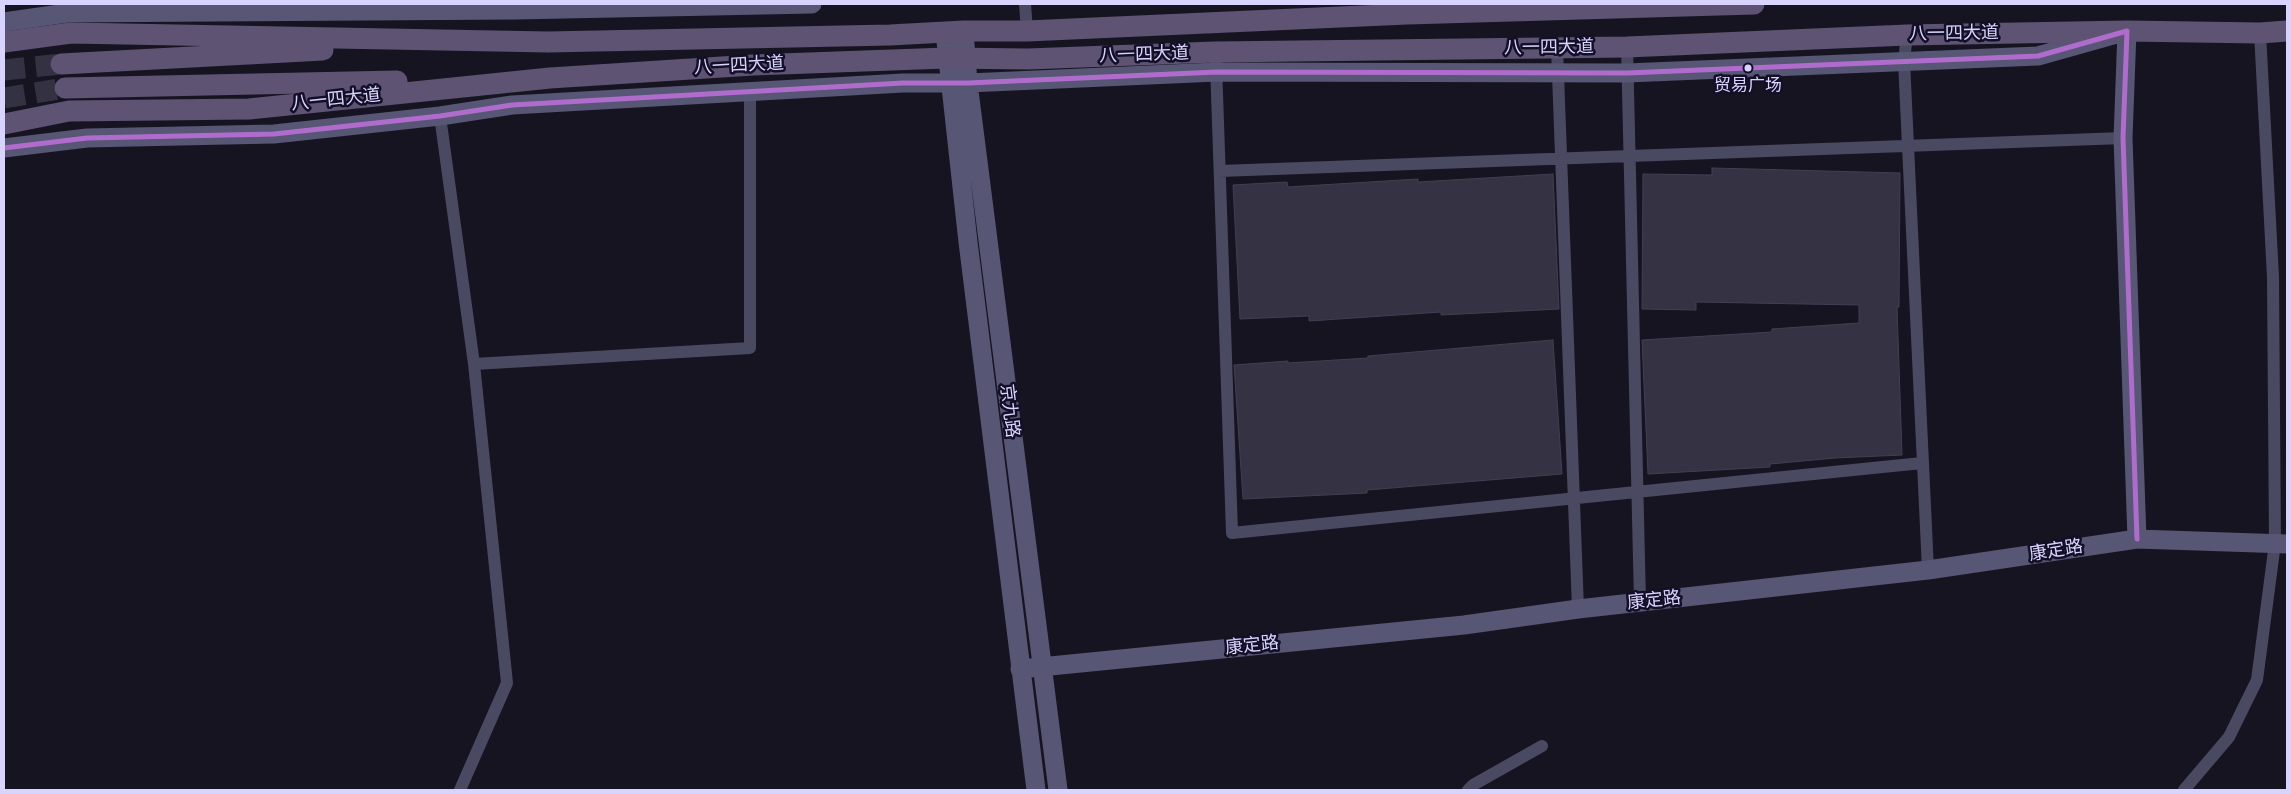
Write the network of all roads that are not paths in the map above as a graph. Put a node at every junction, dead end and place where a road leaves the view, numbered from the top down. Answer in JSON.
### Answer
{"nodes":[{"id":1,"x":812,"y":4,"type":"edge"},
{"id":2,"x":1025,"y":4,"type":"edge"},
{"id":3,"x":1754,"y":4,"type":"edge"},
{"id":4,"x":1698,"y":5,"type":"edge"},
{"id":5,"x":516,"y":7,"type":"edge"},
{"id":6,"x":1542,"y":7,"type":"edge"},
{"id":7,"x":1406,"y":9,"type":"edge"},
{"id":8,"x":4,"y":22,"type":"edge"},
{"id":9,"x":954,"y":31,"type":"junction"},
{"id":10,"x":1027,"y":31,"type":"junction"},
{"id":11,"x":2127,"y":31,"type":"junction"},
{"id":12,"x":2287,"y":31,"type":"edge"},
{"id":13,"x":2260,"y":33,"type":"junction"},
{"id":14,"x":1907,"y":35,"type":"junction"},
{"id":15,"x":4,"y":42,"type":"edge"},
{"id":16,"x":548,"y":42,"type":"junction"},
{"id":17,"x":1557,"y":48,"type":"junction"},
{"id":18,"x":1627,"y":48,"type":"junction"},
{"id":19,"x":956,"y":58,"type":"junction"},
{"id":20,"x":1904,"y":61,"type":"junction"},
{"id":21,"x":1216,"y":62,"type":"junction"},
{"id":22,"x":61,"y":64,"type":"tunnel mouth"},
{"id":23,"x":1627,"y":72,"type":"junction"},
{"id":24,"x":1558,"y":74,"type":"junction"},
{"id":25,"x":550,"y":78,"type":"junction"},
{"id":26,"x":949,"y":83,"type":"junction"},
{"id":27,"x":968,"y":83,"type":"junction"},
{"id":28,"x":65,"y":88,"type":"tunnel mouth"},
{"id":29,"x":750,"y":93,"type":"junction"},
{"id":30,"x":440,"y":116,"type":"junction"},
{"id":31,"x":4,"y":124,"type":"edge"},
{"id":32,"x":2123,"y":138,"type":"junction"},
{"id":33,"x":1909,"y":146,"type":"junction"},
{"id":34,"x":4,"y":148,"type":"edge"},
{"id":35,"x":1630,"y":156,"type":"junction"},
{"id":36,"x":1561,"y":158,"type":"junction"},
{"id":37,"x":1220,"y":171,"type":"junction"},
{"id":38,"x":474,"y":364,"type":"junction"},
{"id":39,"x":1922,"y":463,"type":"junction"},
{"id":40,"x":1636,"y":492,"type":"junction"},
{"id":41,"x":1573,"y":498,"type":"junction"},
{"id":42,"x":2137,"y":539,"type":"junction"},
{"id":43,"x":2281,"y":544,"type":"edge"},
{"id":44,"x":1928,"y":570,"type":"junction"},
{"id":45,"x":1640,"y":602,"type":"junction"},
{"id":46,"x":1578,"y":609,"type":"junction"},
{"id":47,"x":1041,"y":666,"type":"junction"},
{"id":48,"x":1020,"y":669,"type":"junction"},
{"id":49,"x":1542,"y":746,"type":"dead end"},
{"id":50,"x":460,"y":790,"type":"edge"},
{"id":51,"x":1036,"y":790,"type":"edge"},
{"id":52,"x":1058,"y":790,"type":"edge"},
{"id":53,"x":1468,"y":790,"type":"edge"},
{"id":54,"x":2184,"y":790,"type":"edge"}],
"edges":[{"from":1,"to":5,"type":"street"},
{"from":2,"to":10,"type":"street"},
{"from":3,"to":4,"type":"main road","name":"八一四大道"},
{"from":4,"to":6,"type":"main road","name":"八一四大道"},
{"from":5,"to":8,"type":"street"},
{"from":6,"to":7,"type":"main road","name":"八一四大道"},
{"from":7,"to":10,"type":"main road","name":"八一四大道"},
{"from":9,"to":10,"type":"main road","name":"八一四大道"},
{"from":9,"to":16,"type":"main road","name":"八一四大道"},
{"from":9,"to":19,"type":"street","name":"京九路"},
{"from":11,"to":13,"type":"main road","name":"八一四大道"},
{"from":11,"to":14,"type":"main road","name":"八一四大道"},
{"from":11,"to":20,"type":"street"},
{"from":11,"to":32,"type":"street"},
{"from":12,"to":13,"type":"main road","name":"八一四大道"},
{"from":13,"to":43,"type":"street"},
{"from":14,"to":18,"type":"main road","name":"八一四大道"},
{"from":14,"to":20,"type":"street"},
{"from":15,"to":16,"type":"main road","name":"八一四大道"},
{"from":16,"to":22,"type":"main road"},
{"from":17,"to":18,"type":"main road","name":"八一四大道"},
{"from":17,"to":21,"type":"main road","name":"八一四大道"},
{"from":17,"to":24,"type":"street"},
{"from":18,"to":23,"type":"street"},
{"from":19,"to":21,"type":"main road","name":"八一四大道"},
{"from":19,"to":25,"type":"main road","name":"八一四大道"},
{"from":19,"to":26,"type":"street","name":"京九路"},
{"from":19,"to":27,"type":"street","name":"京九路"},
{"from":20,"to":23,"type":"street"},
{"from":20,"to":33,"type":"street"},
{"from":21,"to":24,"type":"street"},
{"from":21,"to":27,"type":"street"},
{"from":21,"to":37,"type":"street"},
{"from":23,"to":24,"type":"street"},
{"from":23,"to":35,"type":"street"},
{"from":24,"to":36,"type":"street"},
{"from":25,"to":28,"type":"main road"},
{"from":25,"to":31,"type":"main road","name":"八一四大道"},
{"from":26,"to":27,"type":"street"},
{"from":26,"to":29,"type":"street"},
{"from":26,"to":48,"type":"street","name":"京九路"},
{"from":27,"to":47,"type":"street","name":"京九路"},
{"from":29,"to":30,"type":"street"},
{"from":29,"to":38,"type":"street"},
{"from":30,"to":34,"type":"street"},
{"from":30,"to":38,"type":"street"},
{"from":32,"to":33,"type":"street"},
{"from":32,"to":42,"type":"street"},
{"from":33,"to":35,"type":"street"},
{"from":33,"to":39,"type":"street"},
{"from":35,"to":36,"type":"street"},
{"from":35,"to":40,"type":"street"},
{"from":36,"to":37,"type":"street"},
{"from":36,"to":41,"type":"street"},
{"from":37,"to":41,"type":"street"},
{"from":38,"to":50,"type":"street"},
{"from":39,"to":40,"type":"street"},
{"from":39,"to":44,"type":"street"},
{"from":40,"to":41,"type":"street"},
{"from":40,"to":45,"type":"street"},
{"from":41,"to":46,"type":"street"},
{"from":42,"to":43,"type":"street","name":"康定路"},
{"from":42,"to":44,"type":"street","name":"康定路"},
{"from":43,"to":54,"type":"street"},
{"from":44,"to":45,"type":"street","name":"康定路"},
{"from":45,"to":46,"type":"street","name":"康定路"},
{"from":46,"to":47,"type":"street","name":"康定路"},
{"from":47,"to":48,"type":"street","name":"康定路"},
{"from":47,"to":52,"type":"street","name":"京九路"},
{"from":48,"to":51,"type":"street","name":"京九路"},
{"from":49,"to":53,"type":"street"}]}
